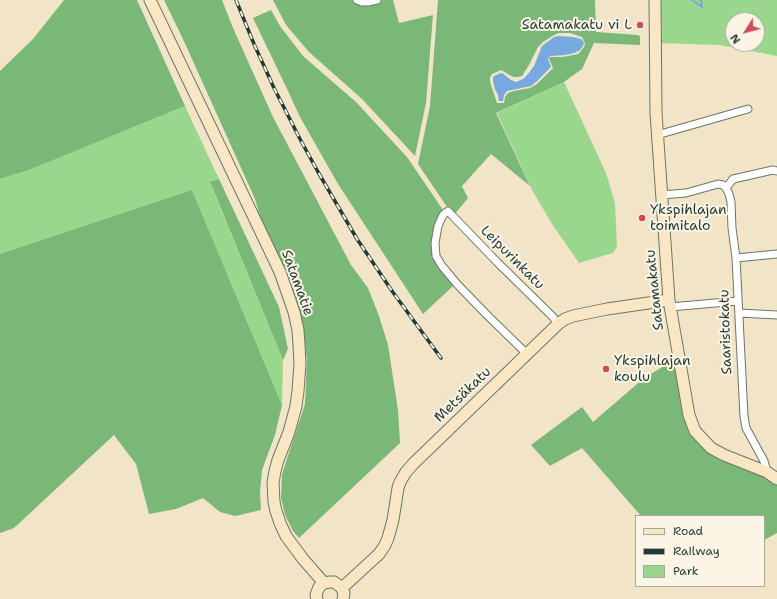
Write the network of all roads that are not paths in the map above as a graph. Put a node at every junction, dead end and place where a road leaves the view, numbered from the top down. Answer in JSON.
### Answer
{"nodes":[{"id":1,"x":150,"y":0,"type":"edge"},
{"id":2,"x":357,"y":0,"type":"edge"},
{"id":3,"x":377,"y":0,"type":"edge"},
{"id":4,"x":655,"y":0,"type":"edge"},
{"id":5,"x":748,"y":109,"type":"dead end"},
{"id":6,"x":657,"y":135,"type":"junction"},
{"id":7,"x":775,"y":170,"type":"edge"},
{"id":8,"x":726,"y":188,"type":"junction"},
{"id":9,"x":661,"y":195,"type":"junction"},
{"id":10,"x":777,"y":254,"type":"edge"},
{"id":11,"x":736,"y":258,"type":"junction"},
{"id":12,"x":738,"y":301,"type":"junction"},
{"id":13,"x":669,"y":304,"type":"junction"},
{"id":14,"x":739,"y":313,"type":"junction"},
{"id":15,"x":777,"y":315,"type":"edge"},
{"id":16,"x":558,"y":324,"type":"junction"},
{"id":17,"x":527,"y":354,"type":"junction"},
{"id":18,"x":767,"y":472,"type":"junction"},
{"id":19,"x":777,"y":478,"type":"edge"},
{"id":20,"x":324,"y":583,"type":"junction"},
{"id":21,"x":343,"y":593,"type":"edge"},
{"id":22,"x":317,"y":599,"type":"edge"}],
"edges":[{"from":1,"to":20,"type":"street","name":"Satamatie"},
{"from":2,"to":3,"type":"street"},
{"from":4,"to":6,"type":"street","name":"Satamakatu"},
{"from":5,"to":6,"type":"street"},
{"from":6,"to":9,"type":"street","name":"Satamakatu"},
{"from":7,"to":8,"type":"street"},
{"from":8,"to":9,"type":"street"},
{"from":8,"to":11,"type":"street","name":"Saaristokatu"},
{"from":9,"to":13,"type":"street","name":"Satamakatu"},
{"from":10,"to":11,"type":"street"},
{"from":11,"to":12,"type":"street","name":"Saaristokatu"},
{"from":12,"to":13,"type":"street","name":"Metsäkatu"},
{"from":12,"to":14,"type":"street","name":"Saaristokatu"},
{"from":13,"to":16,"type":"street","name":"Metsäkatu"},
{"from":13,"to":18,"type":"street","name":"Satamakatu"},
{"from":14,"to":15,"type":"street"},
{"from":14,"to":18,"type":"street","name":"Saaristokatu"},
{"from":16,"to":17,"type":"street","name":"Metsäkatu"},
{"from":16,"to":17,"type":"street","name":"Leipurinkatu"},
{"from":17,"to":21,"type":"street","name":"Metsäkatu"},
{"from":18,"to":19,"type":"street","name":"Satamakatu"},
{"from":20,"to":21,"type":"street"},
{"from":20,"to":22,"type":"street"}]}
